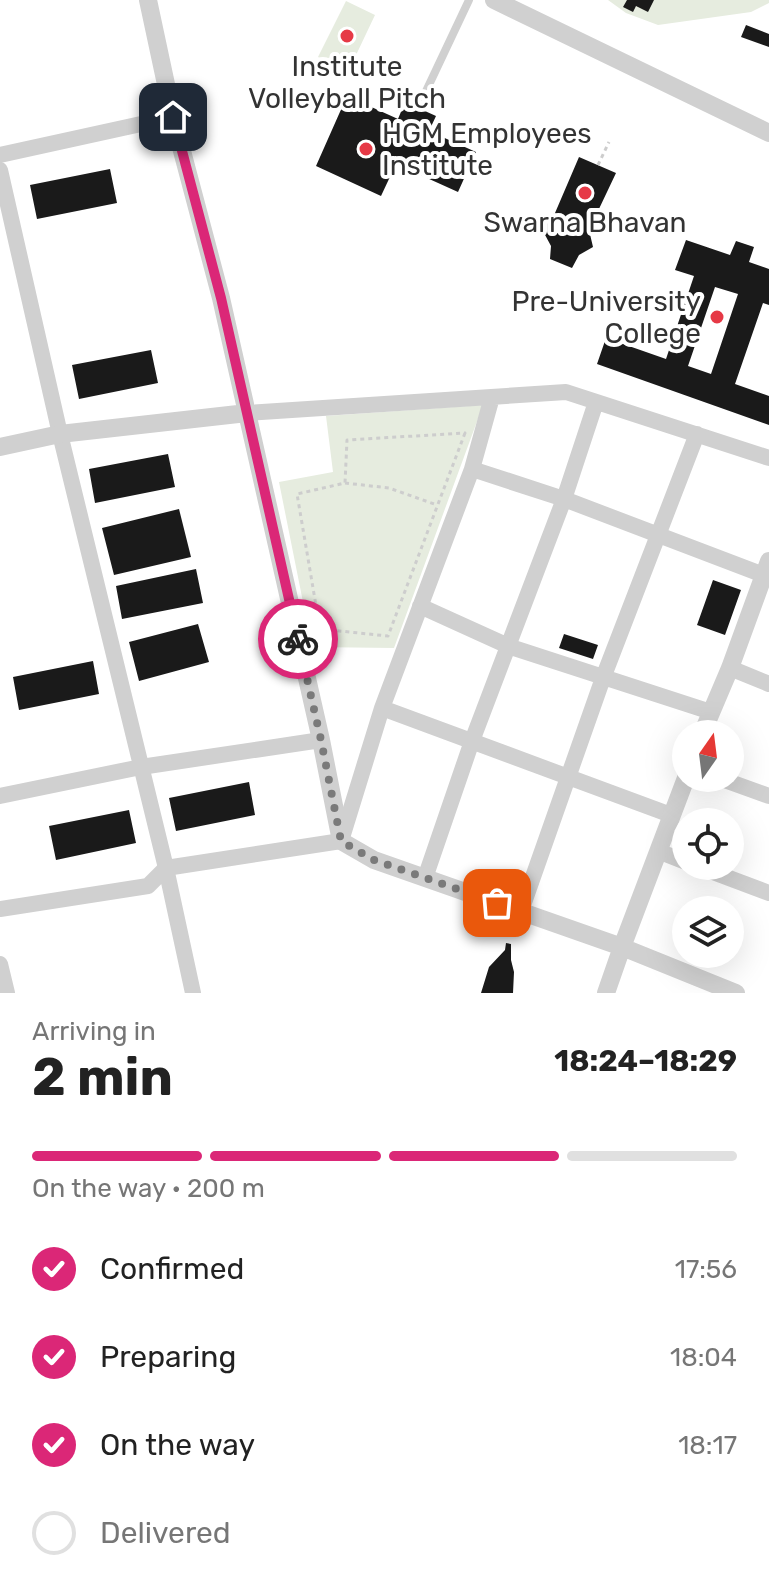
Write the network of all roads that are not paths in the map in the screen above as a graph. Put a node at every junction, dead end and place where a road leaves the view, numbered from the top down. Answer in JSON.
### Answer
{"nodes":[{"id":1,"x":148,"y":0,"type":"edge"},
{"id":2,"x":469,"y":0,"type":"edge"},
{"id":3,"x":494,"y":0,"type":"edge"},
{"id":4,"x":419,"y":106,"type":"dead end"},
{"id":5,"x":173,"y":117,"type":"junction"},
{"id":6,"x":769,"y":133,"type":"edge"},
{"id":7,"x":0,"y":155,"type":"edge"},
{"id":8,"x":0,"y":170,"type":"edge"},
{"id":9,"x":492,"y":397,"type":"junction"},
{"id":10,"x":596,"y":402,"type":"junction"},
{"id":11,"x":247,"y":413,"type":"junction"},
{"id":12,"x":60,"y":434,"type":"junction"},
{"id":13,"x":697,"y":434,"type":"junction"},
{"id":14,"x":0,"y":447,"type":"edge"},
{"id":15,"x":769,"y":458,"type":"edge"},
{"id":16,"x":472,"y":469,"type":"junction"},
{"id":17,"x":564,"y":499,"type":"junction"},
{"id":18,"x":659,"y":535,"type":"junction"},
{"id":19,"x":767,"y":571,"type":"edge"},
{"id":20,"x":420,"y":606,"type":"junction"},
{"id":21,"x":508,"y":646,"type":"junction"},
{"id":22,"x":730,"y":668,"type":"junction"},
{"id":23,"x":603,"y":678,"type":"junction"},
{"id":24,"x":769,"y":684,"type":"edge"},
{"id":25,"x":382,"y":708,"type":"junction"},
{"id":26,"x":711,"y":712,"type":"junction"},
{"id":27,"x":708,"y":720,"type":"edge"},
{"id":28,"x":321,"y":740,"type":"junction"},
{"id":29,"x":472,"y":741,"type":"junction"},
{"id":30,"x":141,"y":767,"type":"junction"},
{"id":31,"x":567,"y":776,"type":"junction"},
{"id":32,"x":744,"y":787,"type":"edge"},
{"id":33,"x":680,"y":792,"type":"edge"},
{"id":34,"x":0,"y":796,"type":"edge"},
{"id":35,"x":769,"y":796,"type":"edge"},
{"id":36,"x":671,"y":815,"type":"junction"},
{"id":37,"x":341,"y":841,"type":"junction"},
{"id":38,"x":658,"y":851,"type":"junction"},
{"id":39,"x":672,"y":856,"type":"edge"},
{"id":40,"x":166,"y":868,"type":"junction"},
{"id":41,"x":425,"y":878,"type":"junction"},
{"id":42,"x":734,"y":880,"type":"edge"},
{"id":43,"x":769,"y":893,"type":"edge"},
{"id":44,"x":0,"y":909,"type":"edge"},
{"id":45,"x":521,"y":911,"type":"junction"},
{"id":46,"x":622,"y":947,"type":"junction"},
{"id":47,"x":0,"y":964,"type":"edge"},
{"id":48,"x":689,"y":984,"type":"edge"},
{"id":49,"x":7,"y":993,"type":"edge"},
{"id":50,"x":193,"y":993,"type":"edge"},
{"id":51,"x":606,"y":993,"type":"edge"},
{"id":52,"x":736,"y":993,"type":"edge"}],
"edges":[{"from":1,"to":5,"type":"street"},
{"from":2,"to":4,"type":"lane"},
{"from":3,"to":6,"type":"street"},
{"from":5,"to":7,"type":"street"},
{"from":5,"to":11,"type":"street"},
{"from":8,"to":12,"type":"street"},
{"from":9,"to":10,"type":"street"},
{"from":9,"to":11,"type":"street"},
{"from":9,"to":16,"type":"street"},
{"from":10,"to":13,"type":"street"},
{"from":10,"to":17,"type":"street"},
{"from":11,"to":12,"type":"street"},
{"from":11,"to":28,"type":"street"},
{"from":12,"to":14,"type":"street"},
{"from":12,"to":30,"type":"street"},
{"from":13,"to":15,"type":"street"},
{"from":13,"to":18,"type":"street"},
{"from":16,"to":17,"type":"street"},
{"from":16,"to":20,"type":"street"},
{"from":17,"to":18,"type":"street"},
{"from":17,"to":21,"type":"street"},
{"from":18,"to":19,"type":"street"},
{"from":18,"to":23,"type":"street"},
{"from":19,"to":22,"type":"street"},
{"from":20,"to":21,"type":"street"},
{"from":20,"to":25,"type":"street"},
{"from":21,"to":23,"type":"street"},
{"from":21,"to":29,"type":"street"},
{"from":22,"to":24,"type":"street"},
{"from":22,"to":26,"type":"street"},
{"from":23,"to":26,"type":"street"},
{"from":23,"to":31,"type":"street"},
{"from":25,"to":29,"type":"street"},
{"from":25,"to":37,"type":"street"},
{"from":26,"to":27,"type":"street"},
{"from":28,"to":30,"type":"street"},
{"from":28,"to":37,"type":"street"},
{"from":29,"to":31,"type":"street"},
{"from":29,"to":41,"type":"street"},
{"from":30,"to":34,"type":"street"},
{"from":30,"to":40,"type":"street"},
{"from":31,"to":36,"type":"street"},
{"from":31,"to":45,"type":"street"},
{"from":32,"to":35,"type":"street"},
{"from":33,"to":36,"type":"street"},
{"from":36,"to":38,"type":"street"},
{"from":37,"to":40,"type":"street"},
{"from":37,"to":41,"type":"street"},
{"from":38,"to":39,"type":"street"},
{"from":38,"to":46,"type":"street"},
{"from":40,"to":44,"type":"street"},
{"from":40,"to":50,"type":"street"},
{"from":41,"to":45,"type":"street"},
{"from":42,"to":43,"type":"street"},
{"from":45,"to":46,"type":"street"},
{"from":46,"to":48,"type":"street"},
{"from":46,"to":51,"type":"street"},
{"from":47,"to":49,"type":"street"},
{"from":48,"to":52,"type":"street"}]}
